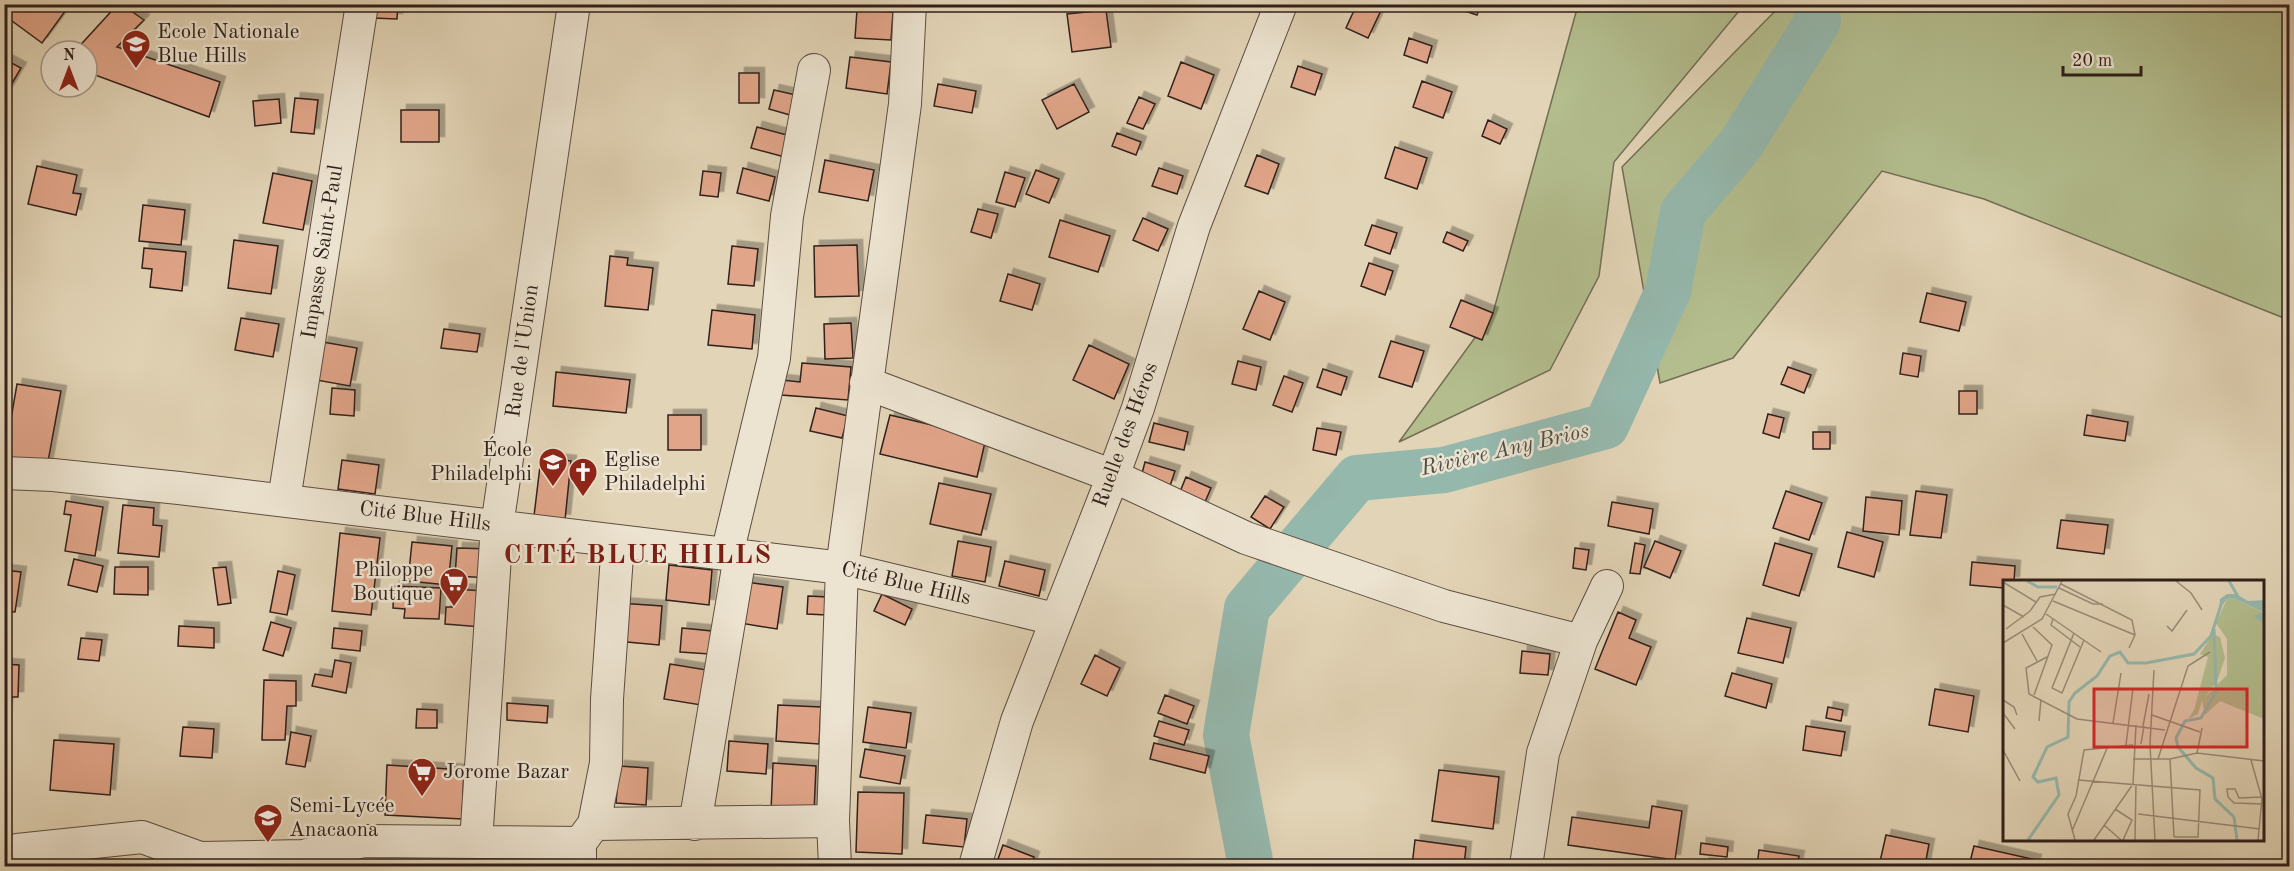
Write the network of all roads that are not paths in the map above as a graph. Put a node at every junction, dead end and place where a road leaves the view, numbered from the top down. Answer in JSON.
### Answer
{"nodes":[{"id":1,"x":362,"y":4,"type":"edge"},
{"id":2,"x":574,"y":4,"type":"edge"},
{"id":3,"x":910,"y":4,"type":"edge"},
{"id":4,"x":1281,"y":4,"type":"edge"},
{"id":5,"x":814,"y":70,"type":"dead end"},
{"id":6,"x":866,"y":383,"type":"junction"},
{"id":7,"x":4,"y":473,"type":"edge"},
{"id":8,"x":1113,"y":476,"type":"junction"},
{"id":9,"x":284,"y":500,"type":"junction"},
{"id":10,"x":497,"y":526,"type":"junction"},
{"id":11,"x":618,"y":541,"type":"junction"},
{"id":12,"x":733,"y":555,"type":"junction"},
{"id":13,"x":842,"y":568,"type":"junction"},
{"id":14,"x":1607,"y":586,"type":"dead end"},
{"id":15,"x":1055,"y":619,"type":"junction"},
{"id":16,"x":1581,"y":641,"type":"junction"},
{"id":17,"x":833,"y":822,"type":"junction"},
{"id":18,"x":695,"y":824,"type":"junction"},
{"id":19,"x":476,"y":842,"type":"junction"},
{"id":20,"x":585,"y":844,"type":"edge"},
{"id":21,"x":4,"y":854,"type":"edge"},
{"id":22,"x":200,"y":862,"type":"edge"},
{"id":23,"x":835,"y":867,"type":"edge"},
{"id":24,"x":975,"y":867,"type":"edge"},
{"id":25,"x":1526,"y":867,"type":"edge"}],
"edges":[{"from":1,"to":9,"type":"street","name":"Impasse Saint-Paul"},
{"from":2,"to":10,"type":"street","name":"Rue de l'Union"},
{"from":3,"to":6,"type":"street"},
{"from":4,"to":8,"type":"street","name":"Ruelle des Héros"},
{"from":5,"to":12,"type":"street"},
{"from":6,"to":8,"type":"street"},
{"from":6,"to":13,"type":"street"},
{"from":7,"to":9,"type":"street","name":"Cité Blue Hills"},
{"from":8,"to":15,"type":"street","name":"Ruelle des Héros"},
{"from":8,"to":16,"type":"street"},
{"from":9,"to":10,"type":"street","name":"Cité Blue Hills"},
{"from":10,"to":11,"type":"street","name":"Cité Blue Hills"},
{"from":10,"to":19,"type":"street","name":"Rue de l'Union"},
{"from":11,"to":12,"type":"street","name":"Cité Blue Hills"},
{"from":11,"to":20,"type":"street"},
{"from":12,"to":13,"type":"street","name":"Cité Blue Hills"},
{"from":12,"to":18,"type":"street"},
{"from":13,"to":15,"type":"street","name":"Cité Blue Hills"},
{"from":13,"to":17,"type":"street"},
{"from":14,"to":16,"type":"street"},
{"from":15,"to":24,"type":"street","name":"Ruelle des Héros"},
{"from":16,"to":25,"type":"street"},
{"from":17,"to":18,"type":"street"},
{"from":17,"to":23,"type":"street"},
{"from":18,"to":20,"type":"street"},
{"from":19,"to":20,"type":"street"},
{"from":19,"to":22,"type":"street"},
{"from":21,"to":22,"type":"street"}]}
